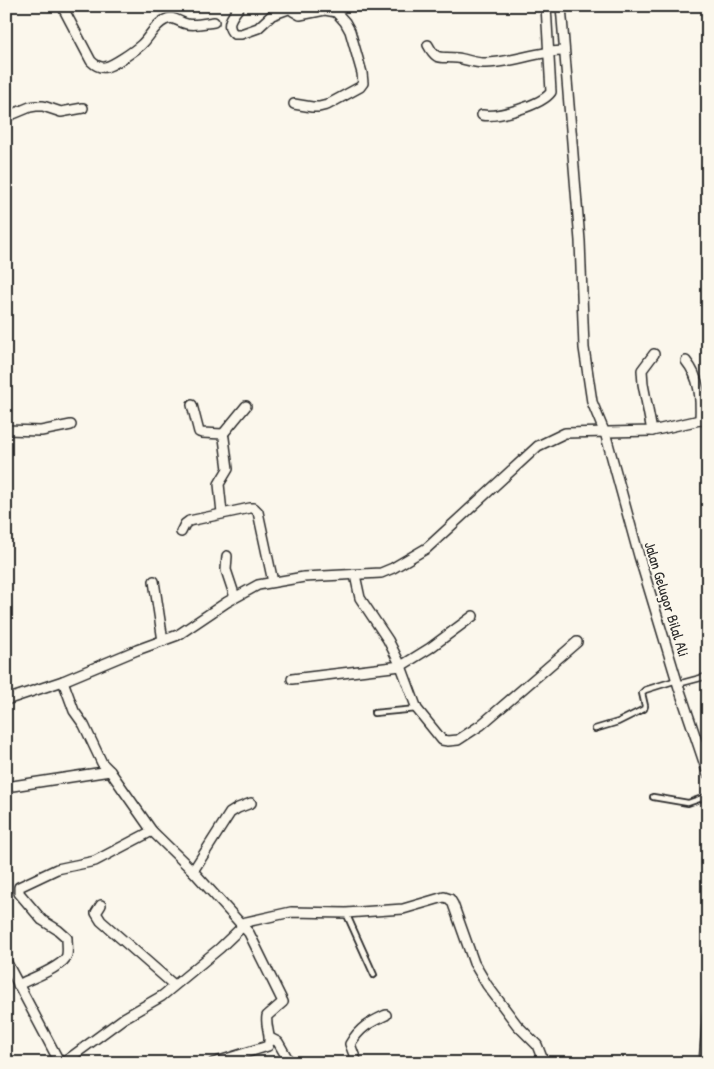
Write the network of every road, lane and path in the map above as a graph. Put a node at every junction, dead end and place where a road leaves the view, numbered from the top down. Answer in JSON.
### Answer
{"nodes":[{"id":1,"x":62,"y":6,"type":"edge"},
{"id":2,"x":240,"y":6,"type":"edge"},
{"id":3,"x":546,"y":6,"type":"edge"},
{"id":4,"x":561,"y":6,"type":"edge"},
{"id":5,"x":290,"y":7,"type":"edge"},
{"id":6,"x":214,"y":22,"type":"dead end"},
{"id":7,"x":428,"y":45,"type":"dead end"},
{"id":8,"x":549,"y":51,"type":"junction"},
{"id":9,"x":563,"y":51,"type":"junction"},
{"id":10,"x":294,"y":104,"type":"dead end"},
{"id":11,"x":83,"y":108,"type":"dead end"},
{"id":12,"x":482,"y":115,"type":"dead end"},
{"id":13,"x":6,"y":117,"type":"edge"},
{"id":14,"x":654,"y":354,"type":"dead end"},
{"id":15,"x":686,"y":360,"type":"dead end"},
{"id":16,"x":192,"y":405,"type":"dead end"},
{"id":17,"x":246,"y":406,"type":"dead end"},
{"id":18,"x":704,"y":420,"type":"edge"},
{"id":19,"x":72,"y":425,"type":"dead end"},
{"id":20,"x":6,"y":430,"type":"edge"},
{"id":21,"x":652,"y":431,"type":"junction"},
{"id":22,"x":602,"y":432,"type":"junction"},
{"id":23,"x":223,"y":434,"type":"junction"},
{"id":24,"x":222,"y":513,"type":"junction"},
{"id":25,"x":181,"y":532,"type":"dead end"},
{"id":26,"x":227,"y":556,"type":"dead end"},
{"id":27,"x":355,"y":575,"type":"junction"},
{"id":28,"x":154,"y":581,"type":"dead end"},
{"id":29,"x":273,"y":582,"type":"junction"},
{"id":30,"x":234,"y":597,"type":"junction"},
{"id":31,"x":473,"y":616,"type":"dead end"},
{"id":32,"x":163,"y":641,"type":"junction"},
{"id":33,"x":577,"y":642,"type":"dead end"},
{"id":34,"x":401,"y":666,"type":"junction"},
{"id":35,"x":708,"y":676,"type":"edge"},
{"id":36,"x":292,"y":679,"type":"dead end"},
{"id":37,"x":63,"y":682,"type":"junction"},
{"id":38,"x":677,"y":682,"type":"junction"},
{"id":39,"x":7,"y":699,"type":"edge"},
{"id":40,"x":417,"y":709,"type":"junction"},
{"id":41,"x":374,"y":713,"type":"dead end"},
{"id":42,"x":595,"y":729,"type":"dead end"},
{"id":43,"x":110,"y":771,"type":"junction"},
{"id":44,"x":708,"y":774,"type":"edge"},
{"id":45,"x":6,"y":787,"type":"edge"},
{"id":46,"x":708,"y":796,"type":"edge"},
{"id":47,"x":653,"y":797,"type":"dead end"},
{"id":48,"x":250,"y":804,"type":"dead end"},
{"id":49,"x":152,"y":831,"type":"junction"},
{"id":50,"x":193,"y":871,"type":"junction"},
{"id":51,"x":100,"y":905,"type":"dead end"},
{"id":52,"x":346,"y":913,"type":"junction"},
{"id":53,"x":243,"y":924,"type":"junction"},
{"id":54,"x":6,"y":961,"type":"edge"},
{"id":55,"x":374,"y":975,"type":"dead end"},
{"id":56,"x":18,"y":984,"type":"junction"},
{"id":57,"x":174,"y":985,"type":"junction"},
{"id":58,"x":708,"y":1012,"type":"edge"},
{"id":59,"x":386,"y":1015,"type":"dead end"},
{"id":60,"x":270,"y":1038,"type":"junction"},
{"id":61,"x":62,"y":1063,"type":"edge"},
{"id":62,"x":214,"y":1063,"type":"edge"},
{"id":63,"x":290,"y":1063,"type":"edge"},
{"id":64,"x":357,"y":1063,"type":"edge"},
{"id":65,"x":544,"y":1063,"type":"edge"},
{"id":66,"x":704,"y":1063,"type":"edge"}],
"edges":[{"from":1,"to":6,"type":"street"},
{"from":2,"to":5,"type":"street"},
{"from":3,"to":8,"type":"street"},
{"from":4,"to":9,"type":"street","name":"Jalan Gelugor Bilal Ali"},
{"from":5,"to":10,"type":"street"},
{"from":7,"to":8,"type":"street"},
{"from":8,"to":9,"type":"street"},
{"from":8,"to":12,"type":"street"},
{"from":9,"to":22,"type":"street","name":"Jalan Gelugor Bilal Ali"},
{"from":11,"to":13,"type":"street"},
{"from":14,"to":21,"type":"street"},
{"from":15,"to":18,"type":"street"},
{"from":16,"to":23,"type":"street"},
{"from":17,"to":23,"type":"street"},
{"from":18,"to":21,"type":"street"},
{"from":19,"to":20,"type":"street"},
{"from":21,"to":22,"type":"street"},
{"from":22,"to":27,"type":"street"},
{"from":22,"to":38,"type":"street","name":"Jalan Gelugor Bilal Ali"},
{"from":23,"to":24,"type":"street"},
{"from":24,"to":25,"type":"street"},
{"from":24,"to":29,"type":"street"},
{"from":26,"to":30,"type":"street"},
{"from":27,"to":29,"type":"street"},
{"from":27,"to":34,"type":"street"},
{"from":28,"to":32,"type":"street"},
{"from":29,"to":30,"type":"street"},
{"from":30,"to":32,"type":"street"},
{"from":31,"to":34,"type":"street"},
{"from":32,"to":37,"type":"street"},
{"from":33,"to":40,"type":"street"},
{"from":34,"to":36,"type":"street"},
{"from":34,"to":40,"type":"street"},
{"from":35,"to":38,"type":"lane"},
{"from":37,"to":39,"type":"street"},
{"from":37,"to":43,"type":"street"},
{"from":38,"to":42,"type":"lane"},
{"from":38,"to":44,"type":"street","name":"Jalan Gelugor Bilal Ali"},
{"from":40,"to":41,"type":"lane"},
{"from":43,"to":45,"type":"street"},
{"from":43,"to":49,"type":"street"},
{"from":46,"to":47,"type":"lane"},
{"from":48,"to":50,"type":"street"},
{"from":49,"to":50,"type":"street"},
{"from":49,"to":56,"type":"street"},
{"from":50,"to":53,"type":"street"},
{"from":51,"to":57,"type":"street"},
{"from":52,"to":53,"type":"street"},
{"from":52,"to":55,"type":"lane"},
{"from":52,"to":65,"type":"street"},
{"from":53,"to":57,"type":"street"},
{"from":53,"to":60,"type":"street"},
{"from":54,"to":56,"type":"street"},
{"from":56,"to":61,"type":"street"},
{"from":57,"to":61,"type":"street"},
{"from":58,"to":66,"type":"street"},
{"from":59,"to":64,"type":"street"},
{"from":60,"to":62,"type":"street"},
{"from":60,"to":63,"type":"street"}]}
